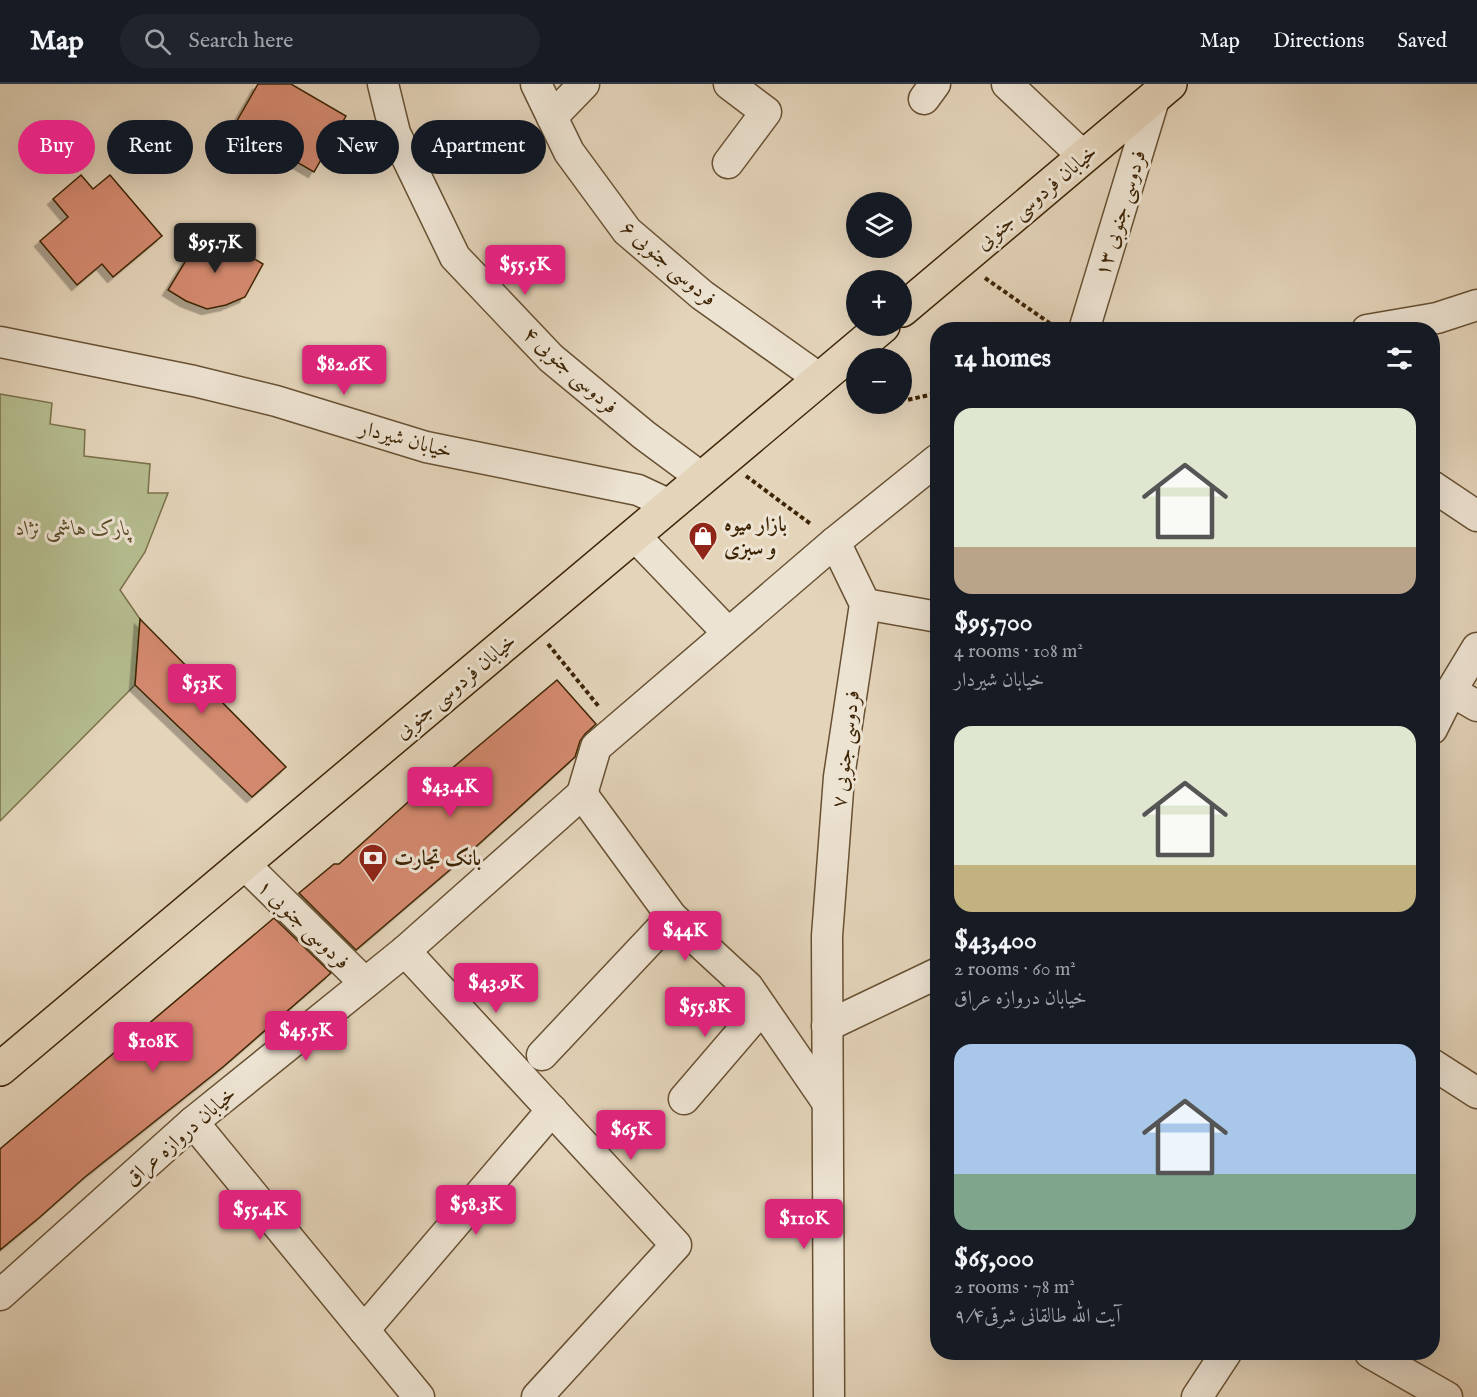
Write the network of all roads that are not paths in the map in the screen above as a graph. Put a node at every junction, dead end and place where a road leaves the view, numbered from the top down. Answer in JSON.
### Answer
{"nodes":[{"id":1,"x":382,"y":84,"type":"edge"},
{"id":2,"x":536,"y":84,"type":"edge"},
{"id":3,"x":584,"y":84,"type":"edge"},
{"id":4,"x":729,"y":84,"type":"edge"},
{"id":5,"x":1007,"y":84,"type":"edge"},
{"id":6,"x":1162,"y":90,"type":"edge"},
{"id":7,"x":552,"y":117,"type":"junction"},
{"id":8,"x":1084,"y":157,"type":"junction"},
{"id":9,"x":728,"y":162,"type":"dead end"},
{"id":10,"x":912,"y":302,"type":"edge"},
{"id":11,"x":1477,"y":305,"type":"edge"},
{"id":12,"x":1087,"y":322,"type":"edge"},
{"id":13,"x":1414,"y":322,"type":"edge"},
{"id":14,"x":871,"y":336,"type":"edge"},
{"id":15,"x":0,"y":342,"type":"edge"},
{"id":16,"x":820,"y":378,"type":"junction"},
{"id":17,"x":930,"y":465,"type":"edge"},
{"id":18,"x":713,"y":469,"type":"junction"},
{"id":19,"x":1440,"y":491,"type":"edge"},
{"id":20,"x":670,"y":505,"type":"junction"},
{"id":21,"x":1477,"y":516,"type":"edge"},
{"id":22,"x":634,"y":535,"type":"junction"},
{"id":23,"x":835,"y":542,"type":"junction"},
{"id":24,"x":865,"y":604,"type":"junction"},
{"id":25,"x":930,"y":616,"type":"edge"},
{"id":26,"x":728,"y":633,"type":"junction"},
{"id":27,"x":1477,"y":648,"type":"edge"},
{"id":28,"x":1451,"y":691,"type":"junction"},
{"id":29,"x":1477,"y":706,"type":"edge"},
{"id":30,"x":1440,"y":713,"type":"edge"},
{"id":31,"x":582,"y":794,"type":"junction"},
{"id":32,"x":244,"y":864,"type":"junction"},
{"id":33,"x":672,"y":917,"type":"junction"},
{"id":34,"x":405,"y":951,"type":"junction"},
{"id":35,"x":930,"y":977,"type":"edge"},
{"id":36,"x":365,"y":983,"type":"junction"},
{"id":37,"x":762,"y":1008,"type":"junction"},
{"id":38,"x":827,"y":1026,"type":"junction"},
{"id":39,"x":542,"y":1055,"type":"dead end"},
{"id":40,"x":0,"y":1069,"type":"edge"},
{"id":41,"x":1440,"y":1069,"type":"edge"},
{"id":42,"x":1477,"y":1094,"type":"edge"},
{"id":43,"x":684,"y":1099,"type":"dead end"},
{"id":44,"x":827,"y":1102,"type":"junction"},
{"id":45,"x":552,"y":1110,"type":"junction"},
{"id":46,"x":193,"y":1122,"type":"junction"},
{"id":47,"x":0,"y":1295,"type":"edge"},
{"id":48,"x":364,"y":1330,"type":"junction"},
{"id":49,"x":1221,"y":1360,"type":"edge"},
{"id":50,"x":1382,"y":1360,"type":"edge"},
{"id":51,"x":419,"y":1397,"type":"edge"},
{"id":52,"x":537,"y":1397,"type":"edge"},
{"id":53,"x":829,"y":1397,"type":"edge"},
{"id":54,"x":1197,"y":1397,"type":"edge"},
{"id":55,"x":1447,"y":1397,"type":"edge"}],
"edges":[{"from":1,"to":18,"type":"street","name":"فردوسی جنوبی ۴"},
{"from":2,"to":7,"type":"street","name":"فردوسی جنوبی ۶"},
{"from":3,"to":7,"type":"street"},
{"from":4,"to":9,"type":"street"},
{"from":5,"to":8,"type":"street"},
{"from":6,"to":8,"type":"main road","name":"خیابان فردوسی جنوبی"},
{"from":6,"to":12,"type":"street","name":"فردوسی جنوبی ۱۳"},
{"from":7,"to":16,"type":"street","name":"فردوسی جنوبی ۶"},
{"from":8,"to":10,"type":"main road","name":"خیابان فردوسی جنوبی"},
{"from":11,"to":13,"type":"street"},
{"from":14,"to":16,"type":"main road","name":"خیابان فردوسی جنوبی"},
{"from":15,"to":20,"type":"street","name":"خیابان شیردار"},
{"from":16,"to":18,"type":"main road","name":"خیابان فردوسی جنوبی"},
{"from":17,"to":23,"type":"street"},
{"from":18,"to":20,"type":"main road","name":"خیابان فردوسی جنوبی"},
{"from":19,"to":21,"type":"street"},
{"from":20,"to":22,"type":"main road","name":"خیابان فردوسی جنوبی"},
{"from":22,"to":26,"type":"street"},
{"from":22,"to":32,"type":"main road","name":"خیابان فردوسی جنوبی"},
{"from":23,"to":24,"type":"street"},
{"from":23,"to":26,"type":"street"},
{"from":24,"to":25,"type":"street"},
{"from":24,"to":38,"type":"street","name":"فردوسی جنوبی ۷"},
{"from":26,"to":31,"type":"street"},
{"from":27,"to":28,"type":"street"},
{"from":28,"to":29,"type":"street"},
{"from":28,"to":30,"type":"street"},
{"from":31,"to":33,"type":"street"},
{"from":31,"to":34,"type":"street","name":"خیابان دروازه عراق"},
{"from":32,"to":36,"type":"street","name":"فردوسی جنوبی ۱"},
{"from":32,"to":40,"type":"main road","name":"خیابان فردوسی جنوبی"},
{"from":33,"to":37,"type":"street"},
{"from":33,"to":39,"type":"street"},
{"from":34,"to":36,"type":"street","name":"خیابان دروازه عراق"},
{"from":34,"to":45,"type":"street"},
{"from":35,"to":38,"type":"street"},
{"from":36,"to":46,"type":"street","name":"خیابان دروازه عراق"},
{"from":37,"to":43,"type":"street"},
{"from":37,"to":44,"type":"street"},
{"from":38,"to":44,"type":"street","name":"فردوسی جنوبی ۷"},
{"from":41,"to":42,"type":"street"},
{"from":44,"to":53,"type":"street","name":"فردوسی جنوبی ۷"},
{"from":45,"to":48,"type":"street"},
{"from":45,"to":52,"type":"street"},
{"from":46,"to":47,"type":"street","name":"خیابان دروازه عراق"},
{"from":46,"to":48,"type":"street"},
{"from":48,"to":51,"type":"street"},
{"from":49,"to":54,"type":"street"},
{"from":50,"to":55,"type":"street"}]}
